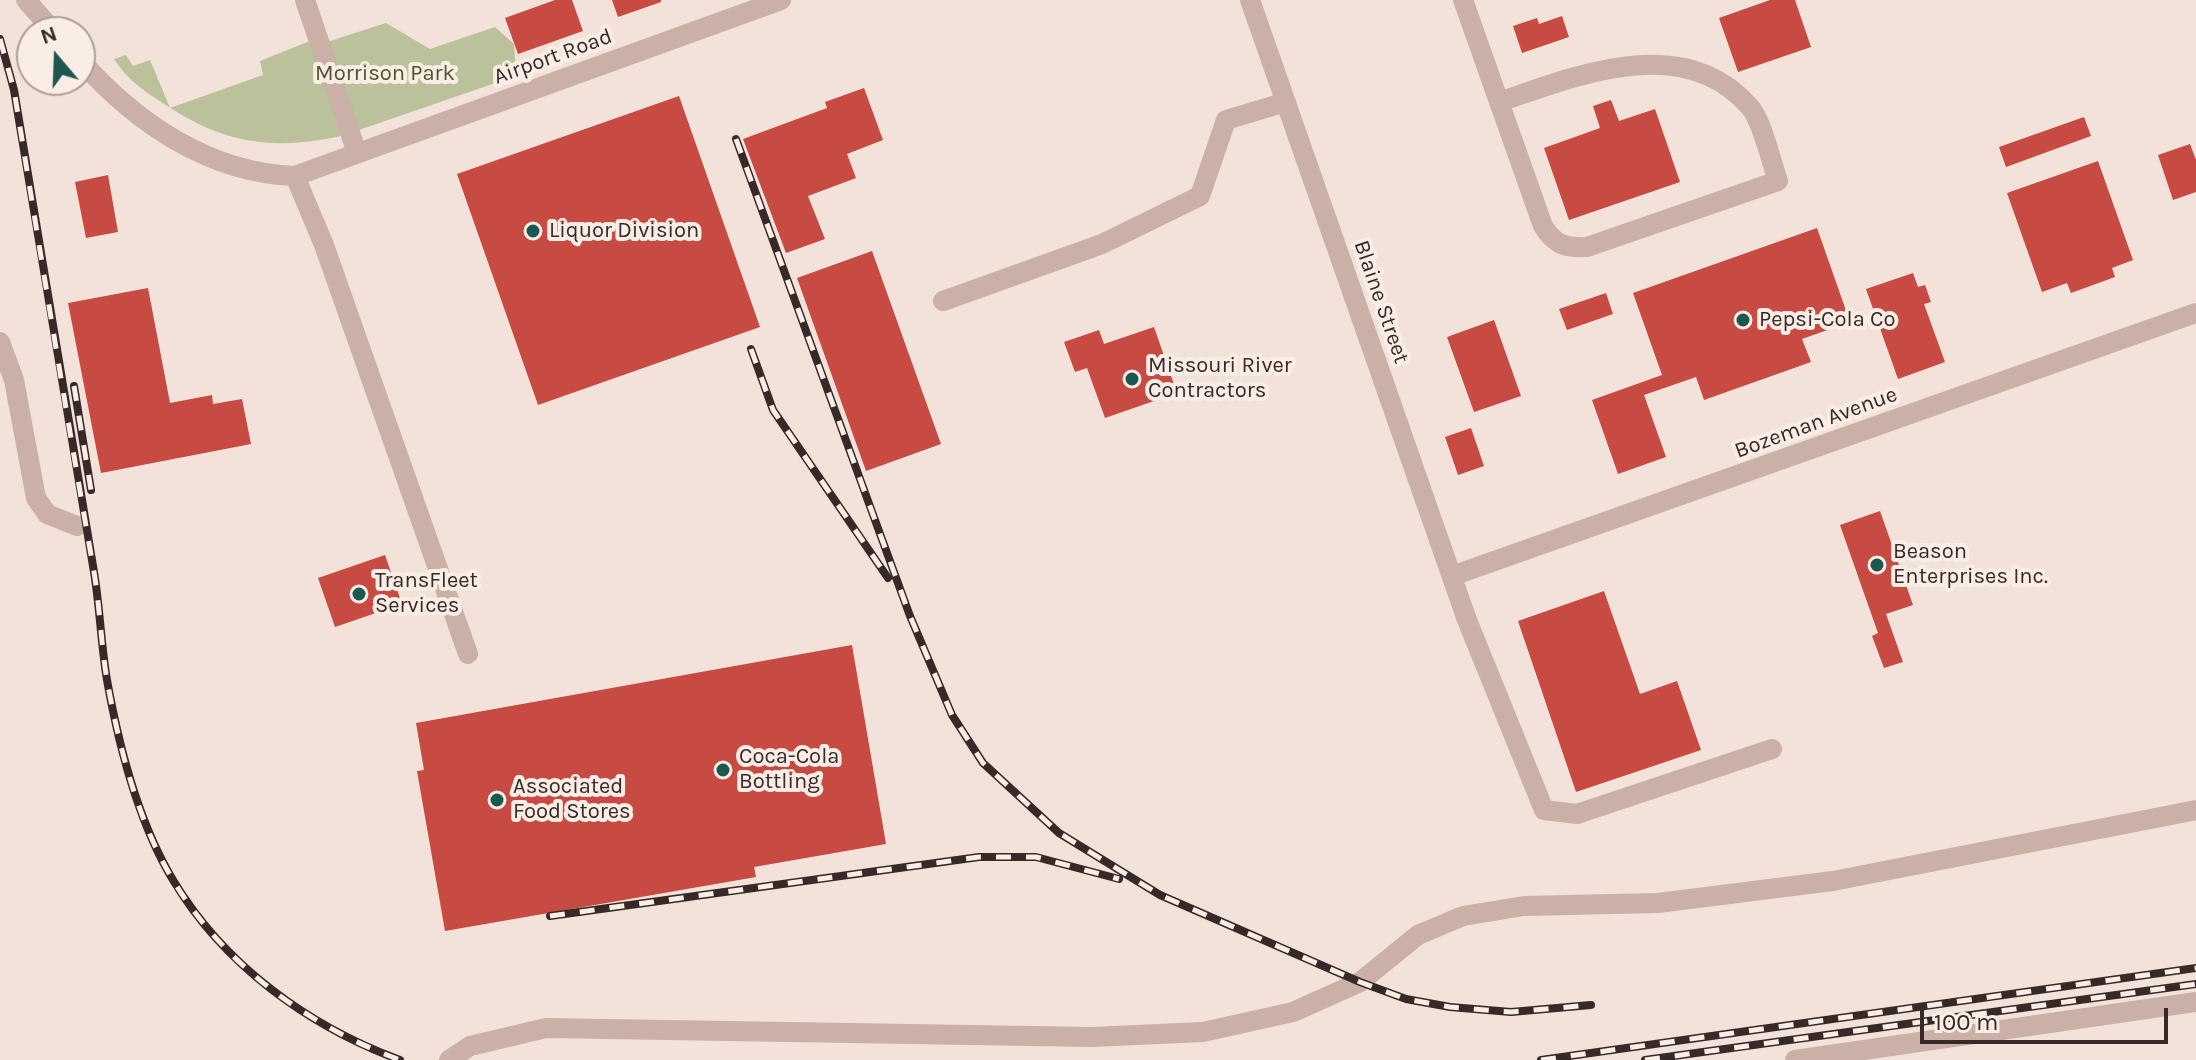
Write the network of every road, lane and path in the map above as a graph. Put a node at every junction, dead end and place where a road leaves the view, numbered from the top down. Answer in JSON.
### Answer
{"nodes":[{"id":1,"x":26,"y":0,"type":"edge"},
{"id":2,"x":305,"y":0,"type":"edge"},
{"id":3,"x":781,"y":0,"type":"edge"},
{"id":4,"x":1250,"y":0,"type":"edge"},
{"id":5,"x":1463,"y":0,"type":"edge"},
{"id":6,"x":40,"y":16,"type":"edge"},
{"id":7,"x":96,"y":78,"type":"edge"},
{"id":8,"x":1286,"y":102,"type":"junction"},
{"id":9,"x":1499,"y":102,"type":"junction"},
{"id":10,"x":357,"y":153,"type":"junction"},
{"id":11,"x":295,"y":176,"type":"junction"},
{"id":12,"x":943,"y":301,"type":"dead end"},
{"id":13,"x":2196,"y":313,"type":"edge"},
{"id":14,"x":0,"y":342,"type":"edge"},
{"id":15,"x":77,"y":526,"type":"dead end"},
{"id":16,"x":1452,"y":576,"type":"junction"},
{"id":17,"x":468,"y":654,"type":"dead end"},
{"id":18,"x":1772,"y":749,"type":"dead end"},
{"id":19,"x":2196,"y":810,"type":"edge"},
{"id":20,"x":2196,"y":1002,"type":"edge"},
{"id":21,"x":449,"y":1060,"type":"edge"},
{"id":22,"x":1795,"y":1060,"type":"edge"}],
"edges":[{"from":1,"to":6,"type":"street"},
{"from":2,"to":10,"type":"street"},
{"from":3,"to":10,"type":"street","name":"Airport Road"},
{"from":4,"to":8,"type":"street","name":"Blaine Street"},
{"from":5,"to":9,"type":"street"},
{"from":7,"to":11,"type":"street","name":"Airport Road"},
{"from":8,"to":12,"type":"street"},
{"from":8,"to":16,"type":"street","name":"Blaine Street"},
{"from":9,"to":9,"type":"street"},
{"from":10,"to":11,"type":"street","name":"Airport Road"},
{"from":11,"to":17,"type":"street"},
{"from":13,"to":16,"type":"street","name":"Bozeman Avenue"},
{"from":14,"to":15,"type":"street"},
{"from":16,"to":18,"type":"street","name":"Blaine Street"},
{"from":19,"to":21,"type":"street"},
{"from":20,"to":22,"type":"street"}]}
